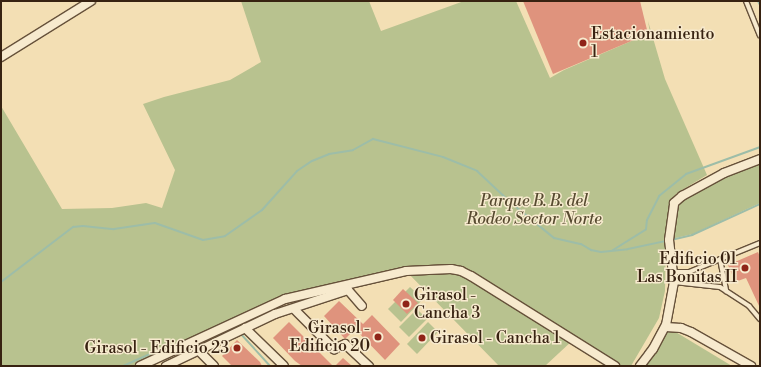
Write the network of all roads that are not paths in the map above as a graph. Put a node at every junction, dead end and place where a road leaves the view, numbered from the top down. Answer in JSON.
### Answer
{"nodes":[{"id":1,"x":91,"y":1,"type":"edge"},
{"id":2,"x":746,"y":1,"type":"edge"},
{"id":3,"x":760,"y":35,"type":"edge"},
{"id":4,"x":1,"y":57,"type":"edge"},
{"id":5,"x":760,"y":159,"type":"edge"},
{"id":6,"x":760,"y":243,"type":"edge"},
{"id":7,"x":720,"y":259,"type":"junction"},
{"id":8,"x":673,"y":272,"type":"junction"},
{"id":9,"x":674,"y":282,"type":"junction"},
{"id":10,"x":726,"y":291,"type":"junction"},
{"id":11,"x":362,"y":306,"type":"dead end"},
{"id":12,"x":294,"y":308,"type":"junction"},
{"id":13,"x":760,"y":319,"type":"edge"},
{"id":14,"x":666,"y":327,"type":"junction"},
{"id":15,"x":245,"y":328,"type":"junction"},
{"id":16,"x":199,"y":351,"type":"junction"},
{"id":17,"x":140,"y":366,"type":"edge"},
{"id":18,"x":166,"y":366,"type":"edge"},
{"id":19,"x":214,"y":366,"type":"edge"},
{"id":20,"x":284,"y":366,"type":"edge"},
{"id":21,"x":370,"y":366,"type":"edge"},
{"id":22,"x":615,"y":366,"type":"edge"},
{"id":23,"x":640,"y":366,"type":"edge"},
{"id":24,"x":751,"y":366,"type":"edge"}],
"edges":[{"from":1,"to":4,"type":"street"},
{"from":2,"to":3,"type":"lane"},
{"from":5,"to":8,"type":"street"},
{"from":6,"to":7,"type":"lane"},
{"from":7,"to":8,"type":"lane"},
{"from":7,"to":10,"type":"lane"},
{"from":8,"to":9,"type":"street"},
{"from":9,"to":10,"type":"lane"},
{"from":9,"to":14,"type":"street"},
{"from":10,"to":13,"type":"lane"},
{"from":11,"to":12,"type":"street"},
{"from":12,"to":15,"type":"street"},
{"from":12,"to":21,"type":"street"},
{"from":14,"to":23,"type":"street"},
{"from":14,"to":24,"type":"street"},
{"from":15,"to":16,"type":"street"},
{"from":15,"to":20,"type":"street"},
{"from":16,"to":18,"type":"street"},
{"from":16,"to":19,"type":"street"},
{"from":17,"to":22,"type":"street"}]}
